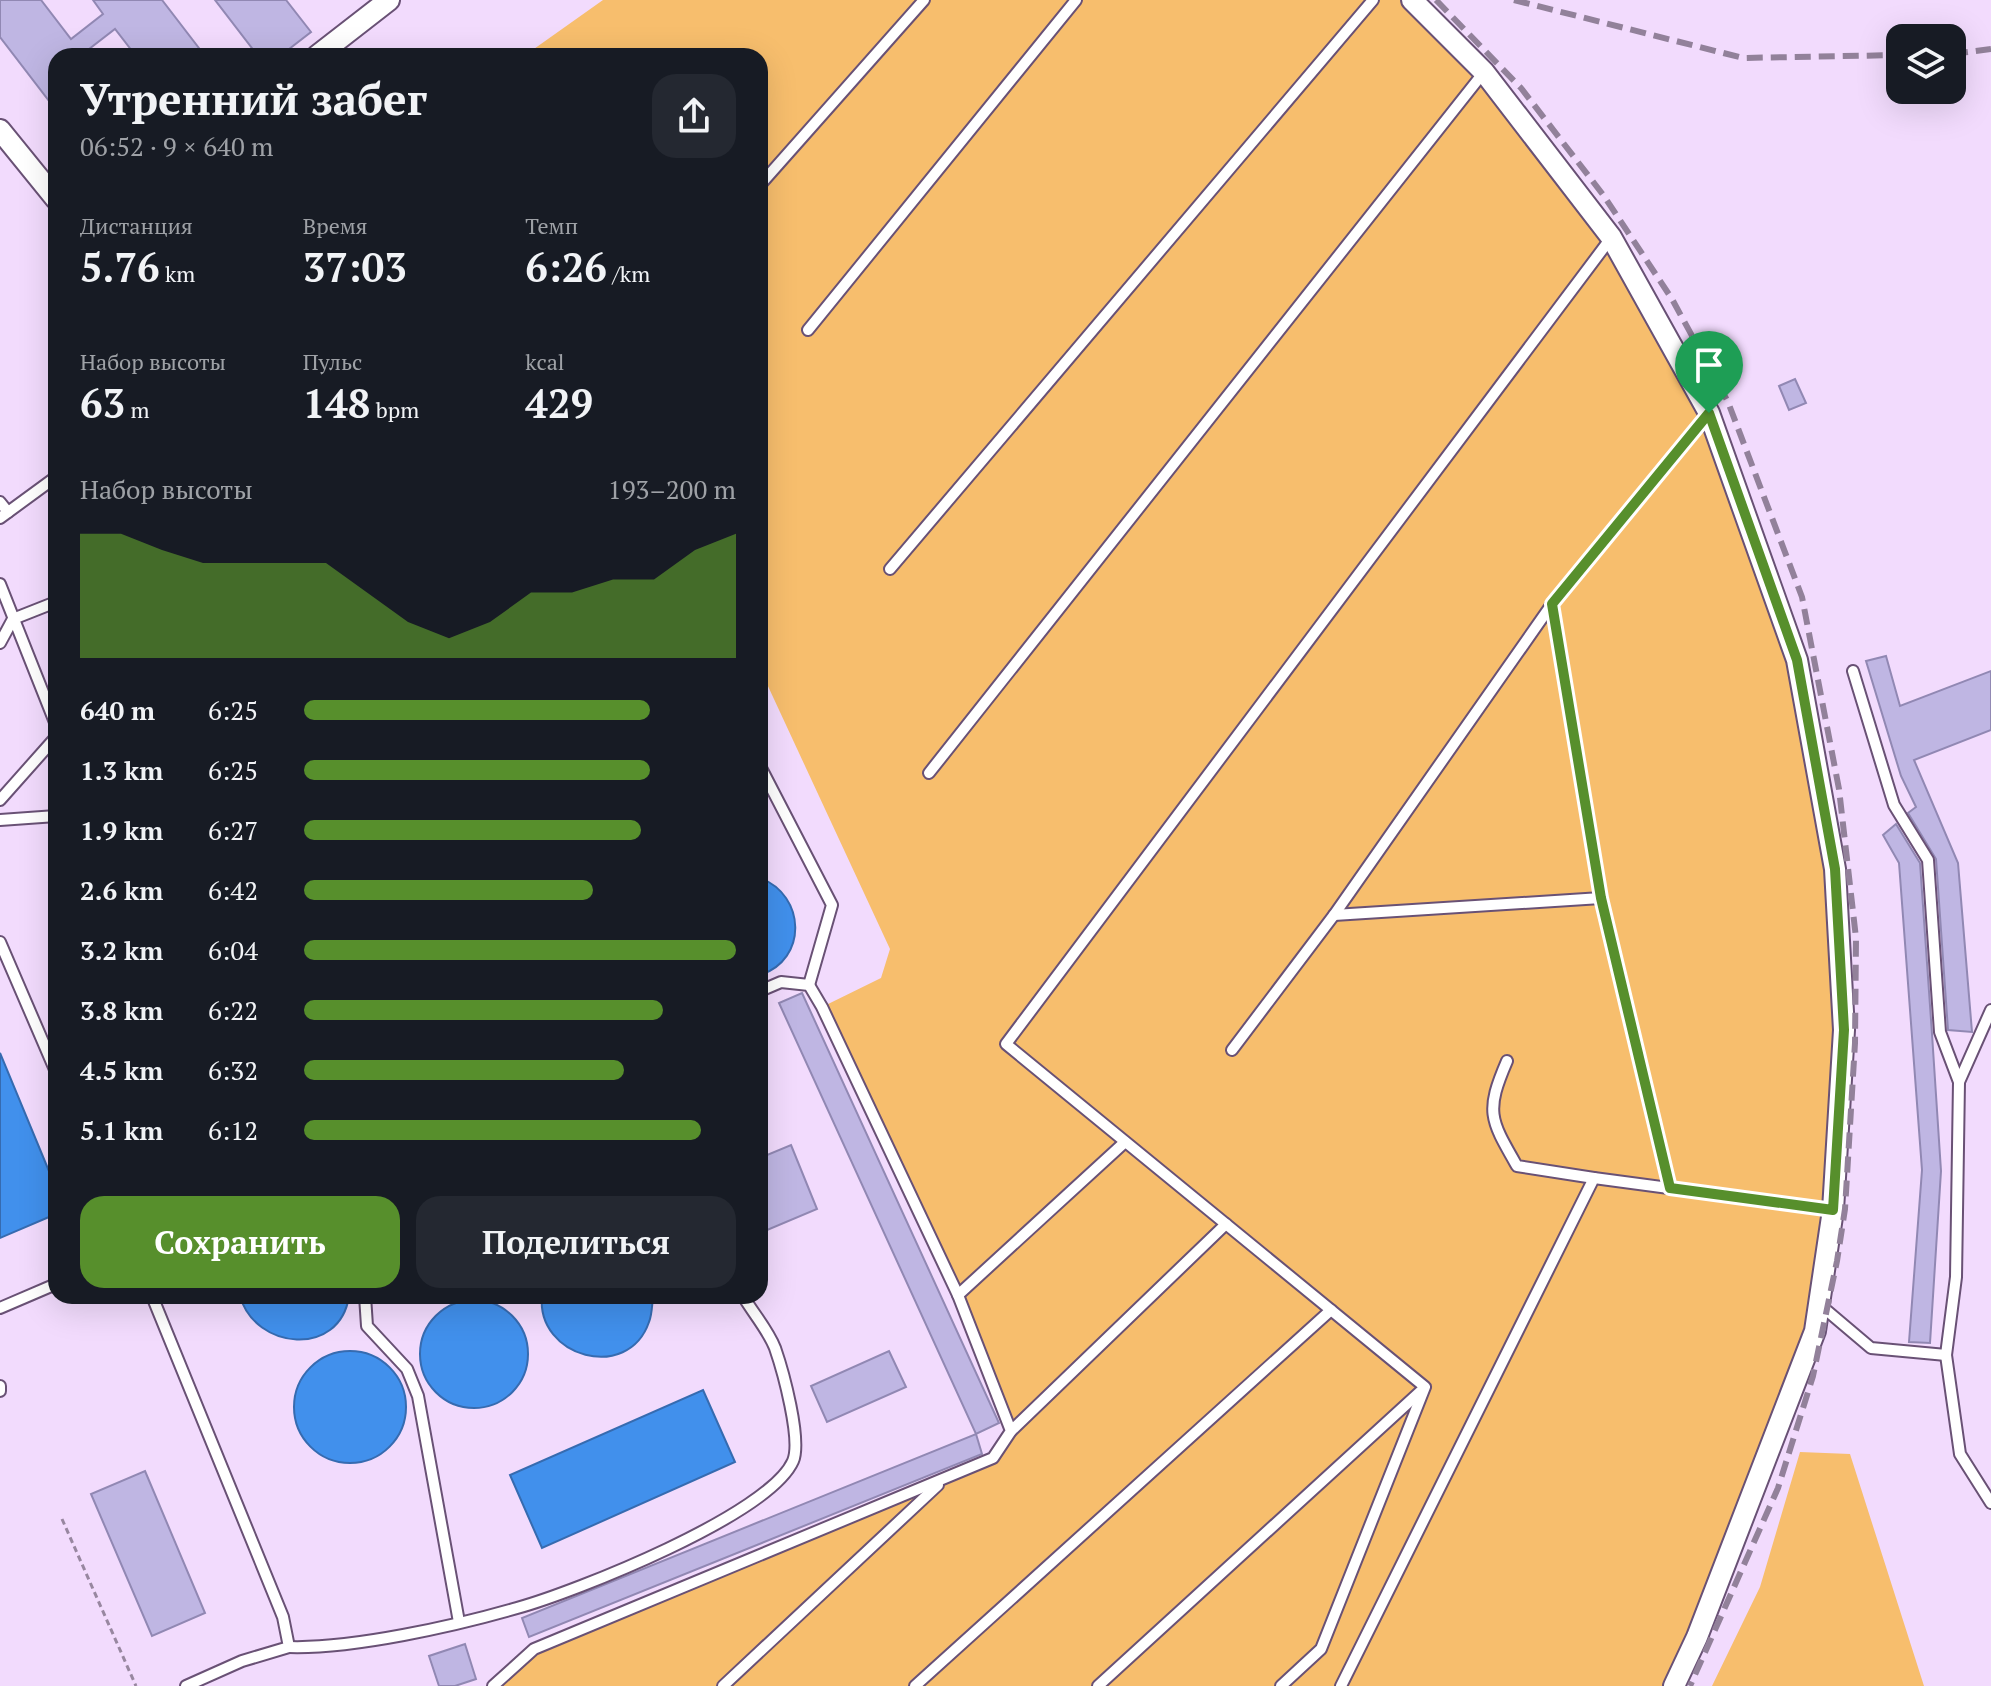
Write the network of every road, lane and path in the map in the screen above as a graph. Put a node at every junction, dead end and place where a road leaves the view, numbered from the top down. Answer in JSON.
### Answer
{"nodes":[{"id":1,"x":389,"y":0,"type":"edge"},
{"id":2,"x":924,"y":0,"type":"edge"},
{"id":3,"x":1076,"y":0,"type":"edge"},
{"id":4,"x":1373,"y":0,"type":"edge"},
{"id":5,"x":1412,"y":0,"type":"edge"},
{"id":6,"x":327,"y":48,"type":"edge"},
{"id":7,"x":1484,"y":72,"type":"junction"},
{"id":8,"x":0,"y":130,"type":"edge"},
{"id":9,"x":768,"y":176,"type":"edge"},
{"id":10,"x":48,"y":189,"type":"edge"},
{"id":11,"x":1611,"y":237,"type":"junction"},
{"id":12,"x":808,"y":330,"type":"dead end"},
{"id":13,"x":1709,"y":413,"type":"junction"},
{"id":14,"x":48,"y":483,"type":"edge"},
{"id":15,"x":0,"y":502,"type":"edge"},
{"id":16,"x":4,"y":515,"type":"edge"},
{"id":17,"x":890,"y":569,"type":"dead end"},
{"id":18,"x":0,"y":584,"type":"edge"},
{"id":19,"x":1552,"y":604,"type":"junction"},
{"id":20,"x":48,"y":605,"type":"edge"},
{"id":21,"x":13,"y":619,"type":"junction"},
{"id":22,"x":0,"y":643,"type":"edge"},
{"id":23,"x":1853,"y":671,"type":"dead end"},
{"id":24,"x":48,"y":705,"type":"edge"},
{"id":25,"x":48,"y":746,"type":"edge"},
{"id":26,"x":929,"y":773,"type":"dead end"},
{"id":27,"x":768,"y":781,"type":"edge"},
{"id":28,"x":0,"y":800,"type":"edge"},
{"id":29,"x":48,"y":817,"type":"edge"},
{"id":30,"x":0,"y":820,"type":"edge"},
{"id":31,"x":1601,"y":898,"type":"junction"},
{"id":32,"x":1334,"y":915,"type":"junction"},
{"id":33,"x":0,"y":942,"type":"edge"},
{"id":34,"x":809,"y":985,"type":"junction"},
{"id":35,"x":768,"y":988,"type":"edge"},
{"id":36,"x":1991,"y":1010,"type":"edge"},
{"id":37,"x":1232,"y":1050,"type":"dead end"},
{"id":38,"x":48,"y":1053,"type":"edge"},
{"id":39,"x":1507,"y":1061,"type":"dead end"},
{"id":40,"x":1959,"y":1082,"type":"junction"},
{"id":41,"x":1125,"y":1142,"type":"junction"},
{"id":42,"x":1594,"y":1178,"type":"junction"},
{"id":43,"x":1670,"y":1188,"type":"junction"},
{"id":44,"x":1833,"y":1210,"type":"junction"},
{"id":45,"x":1226,"y":1224,"type":"junction"},
{"id":46,"x":48,"y":1287,"type":"edge"},
{"id":47,"x":958,"y":1295,"type":"junction"},
{"id":48,"x":155,"y":1304,"type":"edge"},
{"id":49,"x":366,"y":1304,"type":"edge"},
{"id":50,"x":748,"y":1304,"type":"edge"},
{"id":51,"x":1819,"y":1304,"type":"junction"},
{"id":52,"x":0,"y":1308,"type":"edge"},
{"id":53,"x":1331,"y":1310,"type":"junction"},
{"id":54,"x":1946,"y":1355,"type":"junction"},
{"id":55,"x":1425,"y":1387,"type":"junction"},
{"id":56,"x":1011,"y":1431,"type":"junction"},
{"id":57,"x":943,"y":1481,"type":"junction"},
{"id":58,"x":1991,"y":1503,"type":"edge"},
{"id":59,"x":62,"y":1519,"type":"dead end"},
{"id":60,"x":459,"y":1622,"type":"junction"},
{"id":61,"x":289,"y":1647,"type":"junction"},
{"id":62,"x":136,"y":1686,"type":"edge"},
{"id":63,"x":186,"y":1686,"type":"edge"},
{"id":64,"x":493,"y":1686,"type":"edge"},
{"id":65,"x":723,"y":1686,"type":"edge"},
{"id":66,"x":915,"y":1686,"type":"edge"},
{"id":67,"x":1098,"y":1686,"type":"edge"},
{"id":68,"x":1281,"y":1686,"type":"edge"},
{"id":69,"x":1341,"y":1686,"type":"edge"},
{"id":70,"x":1674,"y":1686,"type":"edge"}],
"edges":[{"from":1,"to":6,"type":"street"},
{"from":2,"to":9,"type":"lane"},
{"from":3,"to":12,"type":"lane"},
{"from":4,"to":17,"type":"lane"},
{"from":5,"to":7,"type":"street"},
{"from":7,"to":11,"type":"street"},
{"from":7,"to":26,"type":"lane"},
{"from":8,"to":10,"type":"street"},
{"from":11,"to":13,"type":"street"},
{"from":11,"to":41,"type":"lane"},
{"from":13,"to":19,"type":"lane"},
{"from":13,"to":44,"type":"street"},
{"from":14,"to":16,"type":"lane"},
{"from":15,"to":16,"type":"lane"},
{"from":18,"to":21,"type":"lane"},
{"from":19,"to":31,"type":"lane"},
{"from":19,"to":32,"type":"lane"},
{"from":20,"to":21,"type":"lane"},
{"from":21,"to":22,"type":"lane"},
{"from":21,"to":24,"type":"lane"},
{"from":23,"to":40,"type":"lane"},
{"from":25,"to":28,"type":"lane"},
{"from":27,"to":34,"type":"lane"},
{"from":29,"to":30,"type":"lane"},
{"from":31,"to":32,"type":"lane"},
{"from":31,"to":43,"type":"lane"},
{"from":32,"to":37,"type":"lane"},
{"from":33,"to":38,"type":"lane"},
{"from":34,"to":35,"type":"lane"},
{"from":34,"to":47,"type":"lane"},
{"from":36,"to":40,"type":"lane"},
{"from":39,"to":42,"type":"lane"},
{"from":40,"to":54,"type":"lane"},
{"from":41,"to":45,"type":"lane"},
{"from":41,"to":47,"type":"lane"},
{"from":42,"to":43,"type":"lane"},
{"from":42,"to":69,"type":"lane"},
{"from":43,"to":44,"type":"lane"},
{"from":44,"to":51,"type":"street"},
{"from":45,"to":53,"type":"lane"},
{"from":45,"to":56,"type":"lane"},
{"from":46,"to":52,"type":"lane"},
{"from":47,"to":56,"type":"lane"},
{"from":48,"to":61,"type":"lane"},
{"from":49,"to":60,"type":"lane"},
{"from":50,"to":60,"type":"lane"},
{"from":51,"to":54,"type":"lane"},
{"from":51,"to":70,"type":"street"},
{"from":53,"to":55,"type":"lane"},
{"from":53,"to":66,"type":"lane"},
{"from":54,"to":58,"type":"lane"},
{"from":55,"to":67,"type":"lane"},
{"from":55,"to":68,"type":"lane"},
{"from":56,"to":57,"type":"lane"},
{"from":57,"to":64,"type":"lane"},
{"from":57,"to":65,"type":"lane"},
{"from":59,"to":62,"type":"path"},
{"from":60,"to":61,"type":"lane"},
{"from":61,"to":63,"type":"lane"}]}
